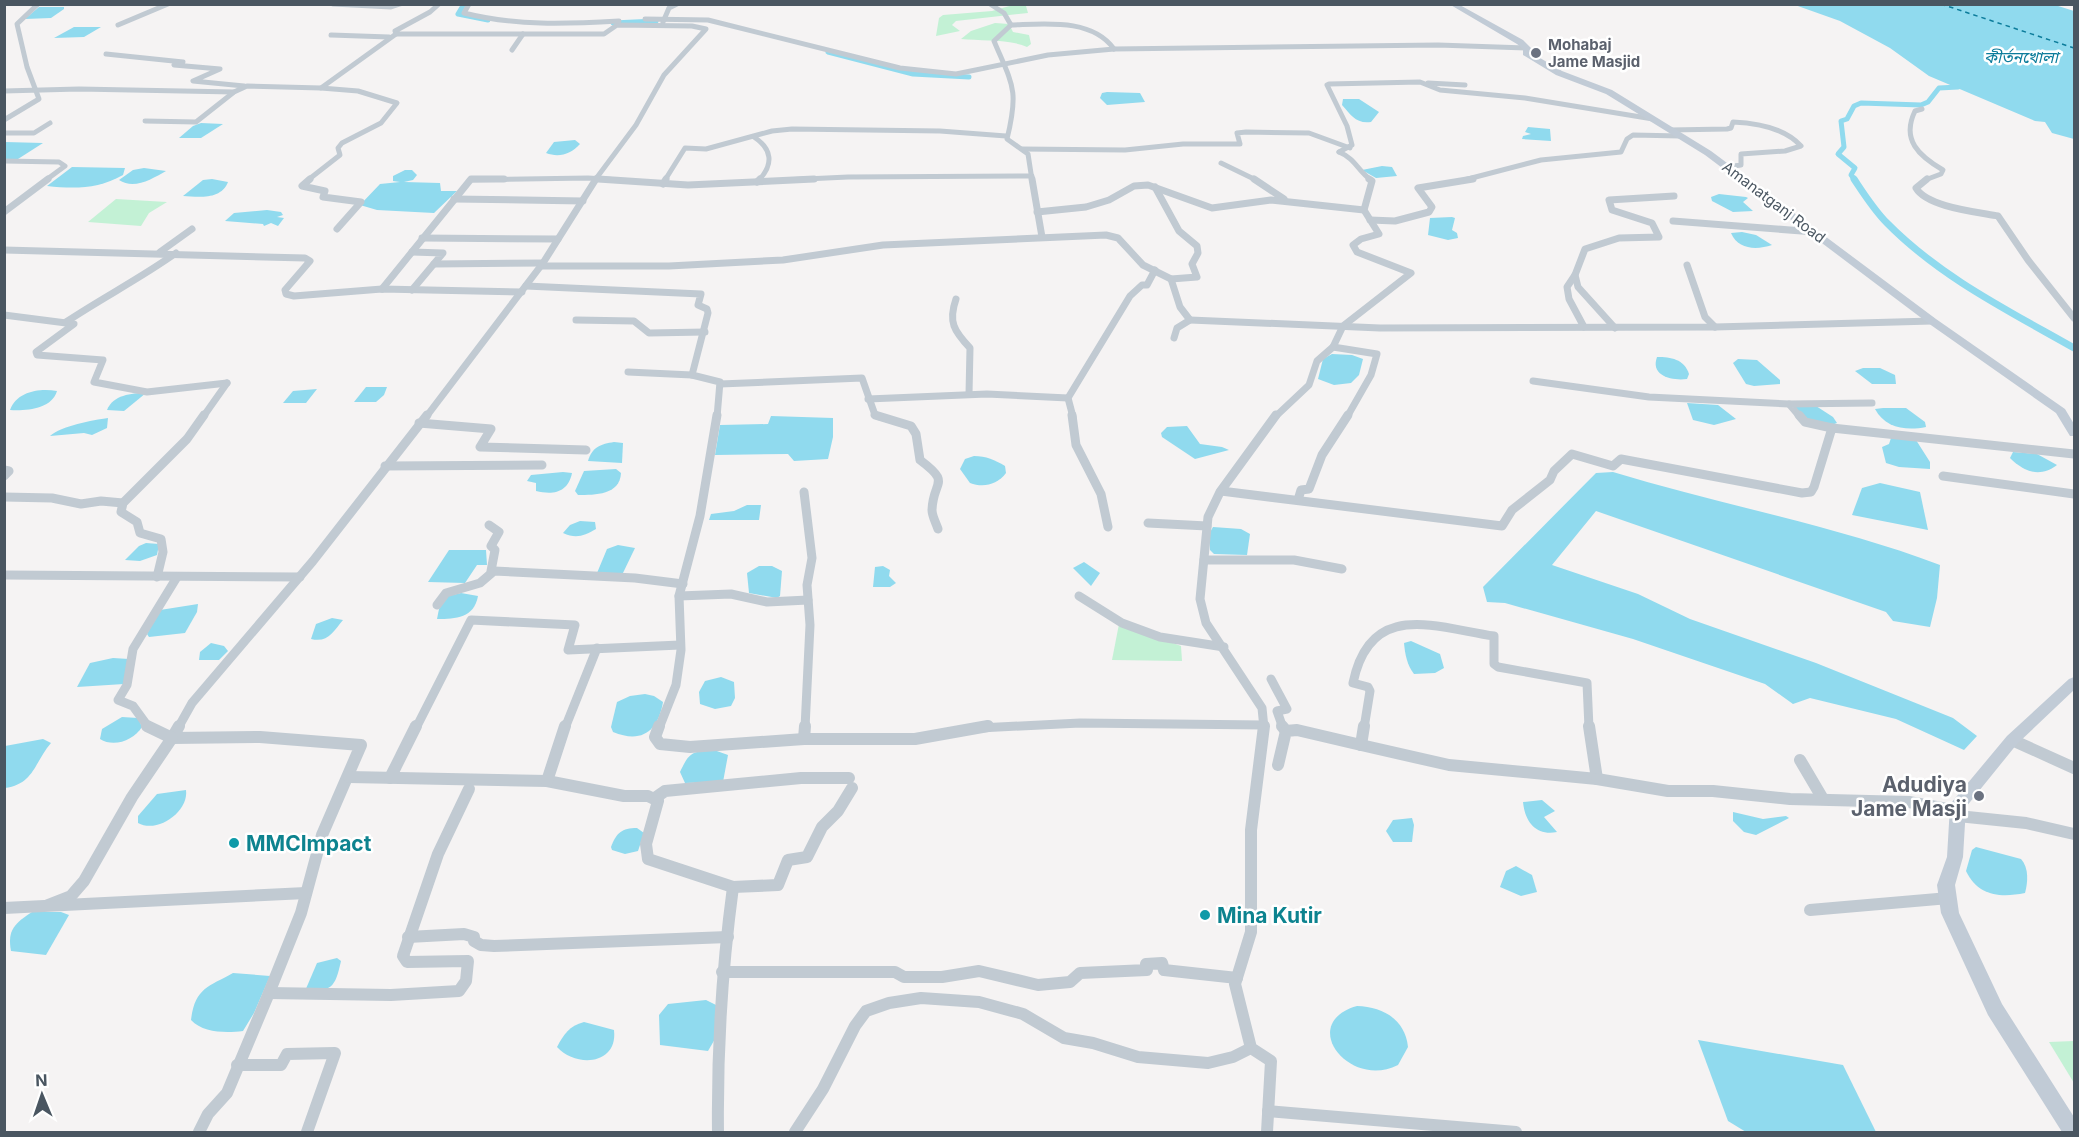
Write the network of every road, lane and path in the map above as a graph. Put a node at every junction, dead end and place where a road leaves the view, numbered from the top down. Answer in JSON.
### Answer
{"nodes":[{"id":1,"x":38,"y":4,"type":"edge"},
{"id":2,"x":168,"y":4,"type":"edge"},
{"id":3,"x":333,"y":4,"type":"edge"},
{"id":4,"x":400,"y":4,"type":"edge"},
{"id":5,"x":439,"y":4,"type":"edge"},
{"id":6,"x":469,"y":4,"type":"edge"},
{"id":7,"x":677,"y":4,"type":"edge"},
{"id":8,"x":990,"y":4,"type":"edge"},
{"id":9,"x":1452,"y":4,"type":"edge"},
{"id":10,"x":663,"y":21,"type":"junction"},
{"id":11,"x":118,"y":25,"type":"dead end"},
{"id":12,"x":1011,"y":25,"type":"junction"},
{"id":13,"x":370,"y":30,"type":"dead end"},
{"id":14,"x":396,"y":34,"type":"junction"},
{"id":15,"x":523,"y":34,"type":"junction"},
{"id":16,"x":331,"y":35,"type":"dead end"},
{"id":17,"x":361,"y":36,"type":"junction"},
{"id":18,"x":389,"y":37,"type":"junction"},
{"id":19,"x":1527,"y":48,"type":"junction"},
{"id":20,"x":1113,"y":49,"type":"junction"},
{"id":21,"x":512,"y":50,"type":"dead end"},
{"id":22,"x":106,"y":54,"type":"dead end"},
{"id":23,"x":1005,"y":64,"type":"junction"},
{"id":24,"x":1420,"y":82,"type":"junction"},
{"id":25,"x":1465,"y":85,"type":"dead end"},
{"id":26,"x":247,"y":86,"type":"junction"},
{"id":27,"x":321,"y":88,"type":"junction"},
{"id":28,"x":4,"y":91,"type":"edge"},
{"id":29,"x":35,"y":91,"type":"junction"},
{"id":30,"x":234,"y":92,"type":"junction"},
{"id":31,"x":1922,"y":109,"type":"dead end"},
{"id":32,"x":1653,"y":119,"type":"junction"},
{"id":33,"x":4,"y":120,"type":"edge"},
{"id":34,"x":145,"y":122,"type":"dead end"},
{"id":35,"x":51,"y":123,"type":"dead end"},
{"id":36,"x":786,"y":123,"type":"dead end"},
{"id":37,"x":1670,"y":129,"type":"junction"},
{"id":38,"x":781,"y":130,"type":"junction"},
{"id":39,"x":4,"y":133,"type":"edge"},
{"id":40,"x":1006,"y":136,"type":"junction"},
{"id":41,"x":1680,"y":136,"type":"junction"},
{"id":42,"x":754,"y":137,"type":"junction"},
{"id":43,"x":1350,"y":148,"type":"junction"},
{"id":44,"x":1022,"y":149,"type":"junction"},
{"id":45,"x":4,"y":161,"type":"edge"},
{"id":46,"x":1221,"y":164,"type":"dead end"},
{"id":47,"x":1726,"y":167,"type":"junction"},
{"id":48,"x":1032,"y":176,"type":"junction"},
{"id":49,"x":596,"y":180,"type":"junction"},
{"id":50,"x":757,"y":182,"type":"junction"},
{"id":51,"x":663,"y":184,"type":"junction"},
{"id":52,"x":1155,"y":187,"type":"junction"},
{"id":53,"x":1674,"y":196,"type":"dead end"},
{"id":54,"x":454,"y":199,"type":"junction"},
{"id":55,"x":583,"y":201,"type":"junction"},
{"id":56,"x":1297,"y":204,"type":"junction"},
{"id":57,"x":1364,"y":210,"type":"junction"},
{"id":58,"x":1037,"y":212,"type":"junction"},
{"id":59,"x":4,"y":213,"type":"edge"},
{"id":60,"x":1370,"y":220,"type":"junction"},
{"id":61,"x":1673,"y":221,"type":"dead end"},
{"id":62,"x":192,"y":229,"type":"dead end"},
{"id":63,"x":337,"y":229,"type":"dead end"},
{"id":64,"x":1815,"y":232,"type":"junction"},
{"id":65,"x":1041,"y":237,"type":"junction"},
{"id":66,"x":422,"y":238,"type":"junction"},
{"id":67,"x":558,"y":239,"type":"junction"},
{"id":68,"x":4,"y":250,"type":"edge"},
{"id":69,"x":160,"y":252,"type":"junction"},
{"id":70,"x":412,"y":252,"type":"junction"},
{"id":71,"x":176,"y":253,"type":"junction"},
{"id":72,"x":434,"y":264,"type":"junction"},
{"id":73,"x":542,"y":265,"type":"junction"},
{"id":74,"x":1686,"y":265,"type":"dead end"},
{"id":75,"x":1155,"y":270,"type":"junction"},
{"id":76,"x":1575,"y":275,"type":"junction"},
{"id":77,"x":1172,"y":279,"type":"junction"},
{"id":78,"x":382,"y":289,"type":"junction"},
{"id":79,"x":524,"y":289,"type":"junction"},
{"id":80,"x":412,"y":290,"type":"junction"},
{"id":81,"x":956,"y":299,"type":"dead end"},
{"id":82,"x":4,"y":315,"type":"edge"},
{"id":83,"x":2074,"y":318,"type":"edge"},
{"id":84,"x":576,"y":320,"type":"dead end"},
{"id":85,"x":1190,"y":320,"type":"junction"},
{"id":86,"x":1932,"y":321,"type":"junction"},
{"id":87,"x":66,"y":322,"type":"junction"},
{"id":88,"x":1343,"y":326,"type":"junction"},
{"id":89,"x":1584,"y":327,"type":"junction"},
{"id":90,"x":1715,"y":327,"type":"junction"},
{"id":91,"x":1615,"y":328,"type":"junction"},
{"id":92,"x":705,"y":332,"type":"junction"},
{"id":93,"x":1174,"y":338,"type":"dead end"},
{"id":94,"x":1333,"y":347,"type":"junction"},
{"id":95,"x":628,"y":372,"type":"dead end"},
{"id":96,"x":692,"y":375,"type":"junction"},
{"id":97,"x":1533,"y":381,"type":"dead end"},
{"id":98,"x":720,"y":384,"type":"junction"},
{"id":99,"x":969,"y":394,"type":"junction"},
{"id":100,"x":1068,"y":398,"type":"junction"},
{"id":101,"x":868,"y":399,"type":"junction"},
{"id":102,"x":1872,"y":403,"type":"dead end"},
{"id":103,"x":1789,"y":404,"type":"junction"},
{"id":104,"x":2074,"y":410,"type":"edge"},
{"id":105,"x":2061,"y":411,"type":"junction"},
{"id":106,"x":419,"y":423,"type":"junction"},
{"id":107,"x":1832,"y":428,"type":"junction"},
{"id":108,"x":2074,"y":433,"type":"edge"},
{"id":109,"x":586,"y":450,"type":"dead end"},
{"id":110,"x":2074,"y":454,"type":"edge"},
{"id":111,"x":542,"y":465,"type":"dead end"},
{"id":112,"x":385,"y":466,"type":"junction"},
{"id":113,"x":4,"y":470,"type":"edge"},
{"id":114,"x":4,"y":476,"type":"edge"},
{"id":115,"x":1943,"y":476,"type":"dead end"},
{"id":116,"x":1221,"y":491,"type":"junction"},
{"id":117,"x":804,"y":492,"type":"dead end"},
{"id":118,"x":2074,"y":494,"type":"edge"},
{"id":119,"x":4,"y":497,"type":"edge"},
{"id":120,"x":1298,"y":500,"type":"junction"},
{"id":121,"x":123,"y":503,"type":"junction"},
{"id":122,"x":1148,"y":523,"type":"dead end"},
{"id":123,"x":489,"y":525,"type":"dead end"},
{"id":124,"x":1207,"y":526,"type":"junction"},
{"id":125,"x":1108,"y":527,"type":"dead end"},
{"id":126,"x":938,"y":529,"type":"dead end"},
{"id":127,"x":1204,"y":560,"type":"junction"},
{"id":128,"x":1342,"y":569,"type":"dead end"},
{"id":129,"x":491,"y":571,"type":"junction"},
{"id":130,"x":4,"y":575,"type":"edge"},
{"id":131,"x":157,"y":577,"type":"junction"},
{"id":132,"x":177,"y":577,"type":"junction"},
{"id":133,"x":300,"y":577,"type":"junction"},
{"id":134,"x":683,"y":584,"type":"junction"},
{"id":135,"x":679,"y":596,"type":"junction"},
{"id":136,"x":1079,"y":596,"type":"dead end"},
{"id":137,"x":808,"y":600,"type":"junction"},
{"id":138,"x":437,"y":605,"type":"dead end"},
{"id":139,"x":680,"y":645,"type":"junction"},
{"id":140,"x":1224,"y":647,"type":"junction"},
{"id":141,"x":597,"y":648,"type":"junction"},
{"id":142,"x":1271,"y":679,"type":"dead end"},
{"id":143,"x":2074,"y":682,"type":"edge"},
{"id":144,"x":1264,"y":725,"type":"junction"},
{"id":145,"x":1286,"y":731,"type":"junction"},
{"id":146,"x":171,"y":738,"type":"junction"},
{"id":147,"x":804,"y":739,"type":"junction"},
{"id":148,"x":2012,"y":740,"type":"junction"},
{"id":149,"x":1361,"y":745,"type":"junction"},
{"id":150,"x":1800,"y":760,"type":"dead end"},
{"id":151,"x":1278,"y":765,"type":"dead end"},
{"id":152,"x":2074,"y":768,"type":"edge"},
{"id":153,"x":349,"y":777,"type":"junction"},
{"id":154,"x":390,"y":778,"type":"junction"},
{"id":155,"x":1597,"y":779,"type":"junction"},
{"id":156,"x":547,"y":782,"type":"junction"},
{"id":157,"x":469,"y":789,"type":"dead end"},
{"id":158,"x":655,"y":798,"type":"junction"},
{"id":159,"x":1823,"y":799,"type":"junction"},
{"id":160,"x":1958,"y":813,"type":"junction"},
{"id":161,"x":2074,"y":834,"type":"edge"},
{"id":162,"x":733,"y":887,"type":"junction"},
{"id":163,"x":306,"y":893,"type":"junction"},
{"id":164,"x":1949,"y":898,"type":"junction"},
{"id":165,"x":48,"y":905,"type":"junction"},
{"id":166,"x":4,"y":908,"type":"edge"},
{"id":167,"x":1810,"y":910,"type":"dead end"},
{"id":168,"x":408,"y":937,"type":"junction"},
{"id":169,"x":728,"y":937,"type":"junction"},
{"id":170,"x":722,"y":972,"type":"junction"},
{"id":171,"x":1237,"y":978,"type":"junction"},
{"id":172,"x":269,"y":993,"type":"junction"},
{"id":173,"x":1251,"y":1048,"type":"junction"},
{"id":174,"x":237,"y":1065,"type":"junction"},
{"id":175,"x":1268,"y":1111,"type":"junction"},
{"id":176,"x":200,"y":1132,"type":"edge"},
{"id":177,"x":307,"y":1132,"type":"edge"},
{"id":178,"x":718,"y":1132,"type":"edge"},
{"id":179,"x":795,"y":1132,"type":"edge"},
{"id":180,"x":1267,"y":1132,"type":"edge"},
{"id":181,"x":1516,"y":1132,"type":"edge"},
{"id":182,"x":2073,"y":1132,"type":"edge"}],
"edges":[{"from":1,"to":29,"type":"street"},
{"from":2,"to":11,"type":"street"},
{"from":3,"to":4,"type":"street"},
{"from":5,"to":14,"type":"street"},
{"from":6,"to":10,"type":"street"},
{"from":7,"to":10,"type":"street"},
{"from":8,"to":12,"type":"street"},
{"from":9,"to":19,"type":"main road","name":"Amanatganj Road"},
{"from":10,"to":15,"type":"street"},
{"from":10,"to":23,"type":"street"},
{"from":10,"to":49,"type":"street"},
{"from":12,"to":20,"type":"street"},
{"from":12,"to":23,"type":"street"},
{"from":13,"to":17,"type":"street"},
{"from":14,"to":15,"type":"street"},
{"from":14,"to":18,"type":"street"},
{"from":15,"to":21,"type":"street"},
{"from":16,"to":17,"type":"street"},
{"from":17,"to":18,"type":"street"},
{"from":18,"to":27,"type":"street"},
{"from":19,"to":20,"type":"street"},
{"from":19,"to":32,"type":"main road","name":"Amanatganj Road"},
{"from":20,"to":23,"type":"street"},
{"from":22,"to":26,"type":"street"},
{"from":23,"to":40,"type":"street"},
{"from":24,"to":25,"type":"street"},
{"from":24,"to":32,"type":"street"},
{"from":24,"to":43,"type":"street"},
{"from":26,"to":27,"type":"street"},
{"from":26,"to":30,"type":"street"},
{"from":27,"to":63,"type":"street"},
{"from":28,"to":29,"type":"street"},
{"from":29,"to":30,"type":"street"},
{"from":29,"to":33,"type":"street"},
{"from":30,"to":34,"type":"street"},
{"from":31,"to":83,"type":"street"},
{"from":32,"to":37,"type":"main road","name":"Amanatganj Road"},
{"from":35,"to":39,"type":"street"},
{"from":36,"to":38,"type":"street"},
{"from":37,"to":41,"type":"main road","name":"Amanatganj Road"},
{"from":37,"to":47,"type":"street"},
{"from":38,"to":40,"type":"street"},
{"from":38,"to":42,"type":"street"},
{"from":40,"to":44,"type":"street"},
{"from":41,"to":47,"type":"main road","name":"Amanatganj Road"},
{"from":41,"to":60,"type":"street"},
{"from":42,"to":50,"type":"street"},
{"from":42,"to":51,"type":"street"},
{"from":43,"to":44,"type":"street"},
{"from":43,"to":57,"type":"street"},
{"from":44,"to":48,"type":"street"},
{"from":45,"to":59,"type":"street"},
{"from":46,"to":56,"type":"street"},
{"from":47,"to":64,"type":"main road","name":"Amanatganj Road"},
{"from":48,"to":50,"type":"street"},
{"from":48,"to":58,"type":"street"},
{"from":49,"to":51,"type":"street"},
{"from":49,"to":54,"type":"street"},
{"from":49,"to":55,"type":"street"},
{"from":50,"to":51,"type":"street"},
{"from":52,"to":56,"type":"street"},
{"from":52,"to":58,"type":"street"},
{"from":52,"to":77,"type":"street"},
{"from":53,"to":76,"type":"street"},
{"from":54,"to":55,"type":"street"},
{"from":54,"to":66,"type":"street"},
{"from":55,"to":67,"type":"street"},
{"from":56,"to":57,"type":"street"},
{"from":57,"to":60,"type":"street"},
{"from":58,"to":65,"type":"street"},
{"from":60,"to":88,"type":"street"},
{"from":61,"to":64,"type":"street"},
{"from":62,"to":69,"type":"street"},
{"from":64,"to":86,"type":"main road","name":"Amanatganj Road"},
{"from":65,"to":73,"type":"street"},
{"from":65,"to":75,"type":"street"},
{"from":66,"to":67,"type":"street"},
{"from":66,"to":70,"type":"street"},
{"from":67,"to":73,"type":"street"},
{"from":68,"to":69,"type":"street"},
{"from":69,"to":71,"type":"street"},
{"from":70,"to":72,"type":"street"},
{"from":70,"to":78,"type":"street"},
{"from":71,"to":78,"type":"street"},
{"from":71,"to":87,"type":"street"},
{"from":72,"to":73,"type":"street"},
{"from":72,"to":80,"type":"street"},
{"from":73,"to":79,"type":"street"},
{"from":74,"to":90,"type":"street"},
{"from":75,"to":77,"type":"street"},
{"from":75,"to":100,"type":"street"},
{"from":76,"to":89,"type":"street"},
{"from":76,"to":91,"type":"street"},
{"from":77,"to":85,"type":"street"},
{"from":78,"to":80,"type":"street"},
{"from":79,"to":80,"type":"street"},
{"from":79,"to":92,"type":"street"},
{"from":79,"to":106,"type":"street"},
{"from":81,"to":99,"type":"street"},
{"from":82,"to":87,"type":"street"},
{"from":84,"to":92,"type":"street"},
{"from":85,"to":88,"type":"street"},
{"from":85,"to":93,"type":"street"},
{"from":86,"to":90,"type":"street"},
{"from":86,"to":105,"type":"main road","name":"Amanatganj Road"},
{"from":87,"to":121,"type":"street"},
{"from":88,"to":89,"type":"street"},
{"from":88,"to":94,"type":"street"},
{"from":89,"to":91,"type":"street"},
{"from":90,"to":91,"type":"street"},
{"from":92,"to":96,"type":"street"},
{"from":94,"to":116,"type":"street"},
{"from":94,"to":120,"type":"street"},
{"from":95,"to":96,"type":"street"},
{"from":96,"to":98,"type":"street"},
{"from":97,"to":103,"type":"street"},
{"from":98,"to":101,"type":"street"},
{"from":98,"to":134,"type":"street"},
{"from":99,"to":100,"type":"street"},
{"from":99,"to":101,"type":"street"},
{"from":100,"to":125,"type":"street"},
{"from":101,"to":126,"type":"street"},
{"from":102,"to":103,"type":"street"},
{"from":103,"to":107,"type":"street"},
{"from":104,"to":105,"type":"main road"},
{"from":105,"to":108,"type":"main road","name":"Amanatganj Road"},
{"from":106,"to":109,"type":"street"},
{"from":106,"to":112,"type":"street"},
{"from":107,"to":110,"type":"street"},
{"from":107,"to":120,"type":"street"},
{"from":111,"to":112,"type":"street"},
{"from":112,"to":133,"type":"street"},
{"from":113,"to":114,"type":"street"},
{"from":115,"to":118,"type":"street"},
{"from":116,"to":120,"type":"street"},
{"from":116,"to":124,"type":"street"},
{"from":117,"to":137,"type":"street"},
{"from":119,"to":121,"type":"street"},
{"from":121,"to":131,"type":"street"},
{"from":122,"to":124,"type":"street"},
{"from":123,"to":129,"type":"street"},
{"from":124,"to":127,"type":"street"},
{"from":127,"to":128,"type":"street"},
{"from":127,"to":140,"type":"street"},
{"from":129,"to":134,"type":"street"},
{"from":129,"to":138,"type":"street"},
{"from":130,"to":131,"type":"street"},
{"from":131,"to":132,"type":"street"},
{"from":132,"to":133,"type":"street"},
{"from":132,"to":146,"type":"street"},
{"from":133,"to":146,"type":"street"},
{"from":134,"to":135,"type":"street"},
{"from":135,"to":137,"type":"street"},
{"from":135,"to":139,"type":"street"},
{"from":136,"to":140,"type":"street"},
{"from":137,"to":147,"type":"street"},
{"from":139,"to":141,"type":"street"},
{"from":139,"to":147,"type":"street"},
{"from":140,"to":144,"type":"street"},
{"from":141,"to":154,"type":"street"},
{"from":141,"to":156,"type":"street"},
{"from":142,"to":145,"type":"street"},
{"from":143,"to":148,"type":"main road"},
{"from":144,"to":147,"type":"street"},
{"from":144,"to":171,"type":"street"},
{"from":145,"to":149,"type":"street"},
{"from":145,"to":151,"type":"street"},
{"from":146,"to":153,"type":"street"},
{"from":146,"to":165,"type":"street"},
{"from":148,"to":152,"type":"street"},
{"from":148,"to":160,"type":"main road"},
{"from":149,"to":155,"type":"street"},
{"from":149,"to":155,"type":"street"},
{"from":150,"to":159,"type":"street"},
{"from":153,"to":154,"type":"street"},
{"from":153,"to":163,"type":"street"},
{"from":154,"to":156,"type":"street"},
{"from":155,"to":159,"type":"street"},
{"from":156,"to":158,"type":"street"},
{"from":157,"to":168,"type":"street"},
{"from":158,"to":162,"type":"street"},
{"from":158,"to":162,"type":"street"},
{"from":159,"to":160,"type":"street"},
{"from":160,"to":161,"type":"street"},
{"from":160,"to":164,"type":"main road"},
{"from":162,"to":169,"type":"street"},
{"from":163,"to":165,"type":"street"},
{"from":163,"to":172,"type":"street"},
{"from":164,"to":167,"type":"street"},
{"from":164,"to":182,"type":"main road"},
{"from":165,"to":166,"type":"street"},
{"from":168,"to":169,"type":"street"},
{"from":168,"to":172,"type":"street"},
{"from":169,"to":170,"type":"street"},
{"from":170,"to":171,"type":"street"},
{"from":170,"to":178,"type":"street"},
{"from":171,"to":173,"type":"street"},
{"from":172,"to":174,"type":"street"},
{"from":173,"to":175,"type":"street"},
{"from":173,"to":179,"type":"street"},
{"from":174,"to":176,"type":"street"},
{"from":174,"to":177,"type":"street"},
{"from":175,"to":180,"type":"street"},
{"from":175,"to":181,"type":"street"}]}
